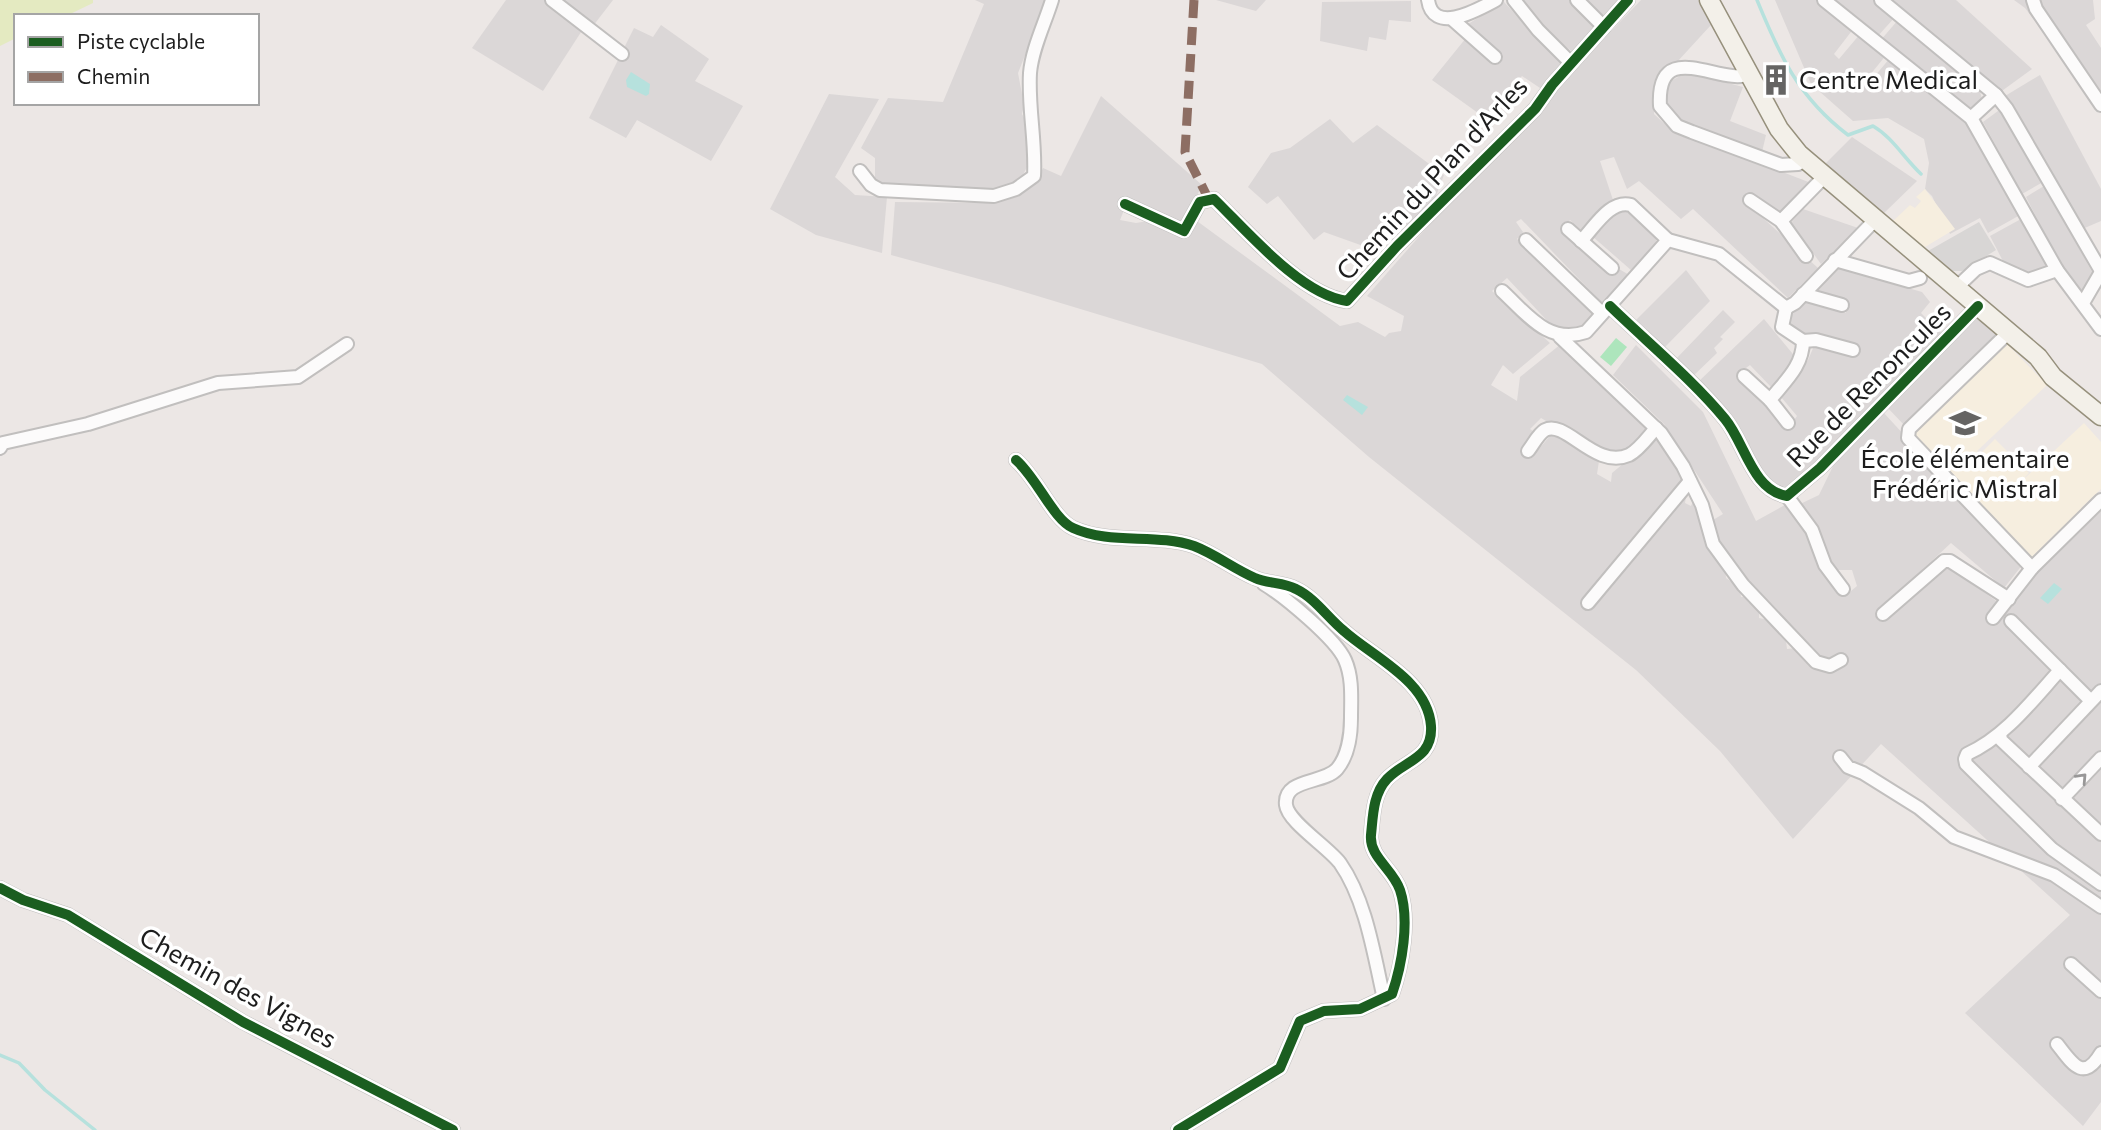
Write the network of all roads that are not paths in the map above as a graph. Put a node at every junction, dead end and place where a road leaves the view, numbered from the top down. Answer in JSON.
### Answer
{"nodes":[{"id":1,"x":552,"y":0,"type":"edge"},
{"id":2,"x":1052,"y":0,"type":"edge"},
{"id":3,"x":1428,"y":0,"type":"edge"},
{"id":4,"x":1496,"y":0,"type":"edge"},
{"id":5,"x":1514,"y":0,"type":"edge"},
{"id":6,"x":1577,"y":0,"type":"edge"},
{"id":7,"x":1628,"y":0,"type":"edge"},
{"id":8,"x":1709,"y":0,"type":"edge"},
{"id":9,"x":1824,"y":0,"type":"edge"},
{"id":10,"x":1881,"y":0,"type":"edge"},
{"id":11,"x":2033,"y":0,"type":"edge"},
{"id":12,"x":1452,"y":19,"type":"junction"},
{"id":13,"x":1604,"y":27,"type":"junction"},
{"id":14,"x":622,"y":54,"type":"dead end"},
{"id":15,"x":1495,"y":57,"type":"dead end"},
{"id":16,"x":1572,"y":63,"type":"junction"},
{"id":17,"x":1749,"y":74,"type":"junction"},
{"id":18,"x":1996,"y":95,"type":"junction"},
{"id":19,"x":2101,"y":105,"type":"edge"},
{"id":20,"x":1971,"y":118,"type":"junction"},
{"id":21,"x":1804,"y":160,"type":"junction"},
{"id":22,"x":860,"y":171,"type":"dead end"},
{"id":23,"x":1824,"y":177,"type":"junction"},
{"id":24,"x":1749,"y":200,"type":"dead end"},
{"id":25,"x":1125,"y":204,"type":"dead end"},
{"id":26,"x":1874,"y":220,"type":"junction"},
{"id":27,"x":1781,"y":221,"type":"junction"},
{"id":28,"x":1568,"y":229,"type":"dead end"},
{"id":29,"x":1526,"y":240,"type":"dead end"},
{"id":30,"x":1668,"y":240,"type":"junction"},
{"id":31,"x":1581,"y":241,"type":"junction"},
{"id":32,"x":1806,"y":256,"type":"dead end"},
{"id":33,"x":1835,"y":260,"type":"junction"},
{"id":34,"x":1612,"y":268,"type":"dead end"},
{"id":35,"x":2057,"y":270,"type":"junction"},
{"id":36,"x":2101,"y":272,"type":"edge"},
{"id":37,"x":1920,"y":278,"type":"dead end"},
{"id":38,"x":1956,"y":288,"type":"junction"},
{"id":39,"x":1502,"y":291,"type":"dead end"},
{"id":40,"x":1803,"y":294,"type":"junction"},
{"id":41,"x":2083,"y":303,"type":"junction"},
{"id":42,"x":1842,"y":306,"type":"dead end"},
{"id":43,"x":1978,"y":306,"type":"junction"},
{"id":44,"x":1786,"y":308,"type":"junction"},
{"id":45,"x":1606,"y":310,"type":"junction"},
{"id":46,"x":2101,"y":329,"type":"edge"},
{"id":47,"x":2009,"y":332,"type":"junction"},
{"id":48,"x":1560,"y":337,"type":"junction"},
{"id":49,"x":1803,"y":341,"type":"junction"},
{"id":50,"x":347,"y":344,"type":"dead end"},
{"id":51,"x":1853,"y":350,"type":"dead end"},
{"id":52,"x":2038,"y":357,"type":"junction"},
{"id":53,"x":1744,"y":376,"type":"dead end"},
{"id":54,"x":1770,"y":400,"type":"junction"},
{"id":55,"x":2101,"y":402,"type":"edge"},
{"id":56,"x":2101,"y":416,"type":"edge"},
{"id":57,"x":1788,"y":424,"type":"dead end"},
{"id":58,"x":1656,"y":428,"type":"junction"},
{"id":59,"x":0,"y":449,"type":"edge"},
{"id":60,"x":1528,"y":451,"type":"dead end"},
{"id":61,"x":1016,"y":460,"type":"dead end"},
{"id":62,"x":1690,"y":481,"type":"junction"},
{"id":63,"x":1787,"y":496,"type":"junction"},
{"id":64,"x":2101,"y":500,"type":"edge"},
{"id":65,"x":2032,"y":568,"type":"junction"},
{"id":66,"x":1258,"y":580,"type":"junction"},
{"id":67,"x":1843,"y":589,"type":"dead end"},
{"id":68,"x":2009,"y":599,"type":"junction"},
{"id":69,"x":1588,"y":603,"type":"dead end"},
{"id":70,"x":1883,"y":614,"type":"dead end"},
{"id":71,"x":1993,"y":618,"type":"dead end"},
{"id":72,"x":2011,"y":621,"type":"dead end"},
{"id":73,"x":1841,"y":660,"type":"dead end"},
{"id":74,"x":2060,"y":670,"type":"junction"},
{"id":75,"x":2101,"y":691,"type":"edge"},
{"id":76,"x":2091,"y":701,"type":"junction"},
{"id":77,"x":2000,"y":734,"type":"junction"},
{"id":78,"x":1840,"y":757,"type":"dead end"},
{"id":79,"x":2101,"y":758,"type":"edge"},
{"id":80,"x":2029,"y":766,"type":"junction"},
{"id":81,"x":2062,"y":799,"type":"junction"},
{"id":82,"x":2099,"y":829,"type":"edge"},
{"id":83,"x":2101,"y":884,"type":"edge"},
{"id":84,"x":0,"y":888,"type":"edge"},
{"id":85,"x":2101,"y":907,"type":"edge"},
{"id":86,"x":2071,"y":964,"type":"dead end"},
{"id":87,"x":2101,"y":991,"type":"edge"},
{"id":88,"x":1384,"y":999,"type":"junction"},
{"id":89,"x":2057,"y":1044,"type":"dead end"},
{"id":90,"x":2101,"y":1053,"type":"edge"},
{"id":91,"x":453,"y":1130,"type":"edge"},
{"id":92,"x":1178,"y":1130,"type":"edge"}],
"edges":[{"from":1,"to":14,"type":"street"},
{"from":2,"to":22,"type":"street"},
{"from":3,"to":12,"type":"street"},
{"from":4,"to":12,"type":"street"},
{"from":5,"to":16,"type":"street"},
{"from":6,"to":13,"type":"street"},
{"from":7,"to":13,"type":"street","name":"Chemin du Plan d'Arles"},
{"from":8,"to":17,"type":"main road"},
{"from":9,"to":20,"type":"street"},
{"from":10,"to":18,"type":"street"},
{"from":11,"to":19,"type":"street"},
{"from":12,"to":15,"type":"street"},
{"from":13,"to":16,"type":"street","name":"Chemin du Plan d'Arles"},
{"from":16,"to":25,"type":"street","name":"Chemin du Plan d'Arles"},
{"from":17,"to":21,"type":"main road"},
{"from":17,"to":21,"type":"street"},
{"from":18,"to":20,"type":"street"},
{"from":18,"to":36,"type":"street"},
{"from":20,"to":35,"type":"street"},
{"from":21,"to":23,"type":"main road"},
{"from":23,"to":26,"type":"main road"},
{"from":23,"to":27,"type":"street"},
{"from":24,"to":27,"type":"street"},
{"from":26,"to":33,"type":"street"},
{"from":26,"to":38,"type":"main road"},
{"from":27,"to":32,"type":"street"},
{"from":28,"to":31,"type":"street"},
{"from":29,"to":45,"type":"street"},
{"from":30,"to":31,"type":"street"},
{"from":30,"to":44,"type":"street"},
{"from":30,"to":45,"type":"street"},
{"from":31,"to":34,"type":"street"},
{"from":33,"to":37,"type":"street"},
{"from":33,"to":40,"type":"street"},
{"from":35,"to":38,"type":"street"},
{"from":35,"to":41,"type":"street"},
{"from":36,"to":41,"type":"street"},
{"from":38,"to":43,"type":"main road"},
{"from":39,"to":48,"type":"street"},
{"from":40,"to":42,"type":"street"},
{"from":40,"to":44,"type":"street"},
{"from":41,"to":46,"type":"street"},
{"from":43,"to":47,"type":"main road"},
{"from":43,"to":63,"type":"street","name":"Rue de Renoncules"},
{"from":44,"to":49,"type":"street"},
{"from":45,"to":48,"type":"street"},
{"from":45,"to":63,"type":"street","name":"Rue de Renoncules"},
{"from":47,"to":52,"type":"main road"},
{"from":47,"to":65,"type":"street"},
{"from":48,"to":58,"type":"street"},
{"from":49,"to":51,"type":"street"},
{"from":49,"to":54,"type":"street"},
{"from":50,"to":59,"type":"street"},
{"from":52,"to":55,"type":"main road"},
{"from":52,"to":56,"type":"main road"},
{"from":53,"to":54,"type":"street"},
{"from":54,"to":57,"type":"street"},
{"from":58,"to":60,"type":"street"},
{"from":58,"to":62,"type":"street"},
{"from":61,"to":66,"type":"street"},
{"from":62,"to":69,"type":"street"},
{"from":62,"to":73,"type":"street"},
{"from":63,"to":67,"type":"street"},
{"from":64,"to":65,"type":"street"},
{"from":65,"to":68,"type":"street"},
{"from":66,"to":88,"type":"street"},
{"from":66,"to":88,"type":"street"},
{"from":68,"to":70,"type":"street"},
{"from":68,"to":71,"type":"street"},
{"from":72,"to":74,"type":"street"},
{"from":74,"to":76,"type":"street"},
{"from":74,"to":77,"type":"street"},
{"from":75,"to":76,"type":"street"},
{"from":76,"to":80,"type":"street"},
{"from":77,"to":80,"type":"street"},
{"from":77,"to":83,"type":"street"},
{"from":78,"to":85,"type":"street"},
{"from":81,"to":79,"type":"street","one_way":true},
{"from":80,"to":81,"type":"street"},
{"from":81,"to":82,"type":"street"},
{"from":84,"to":91,"type":"street","name":"Chemin des Vignes"},
{"from":86,"to":87,"type":"street"},
{"from":88,"to":92,"type":"street"},
{"from":89,"to":90,"type":"street"}]}
